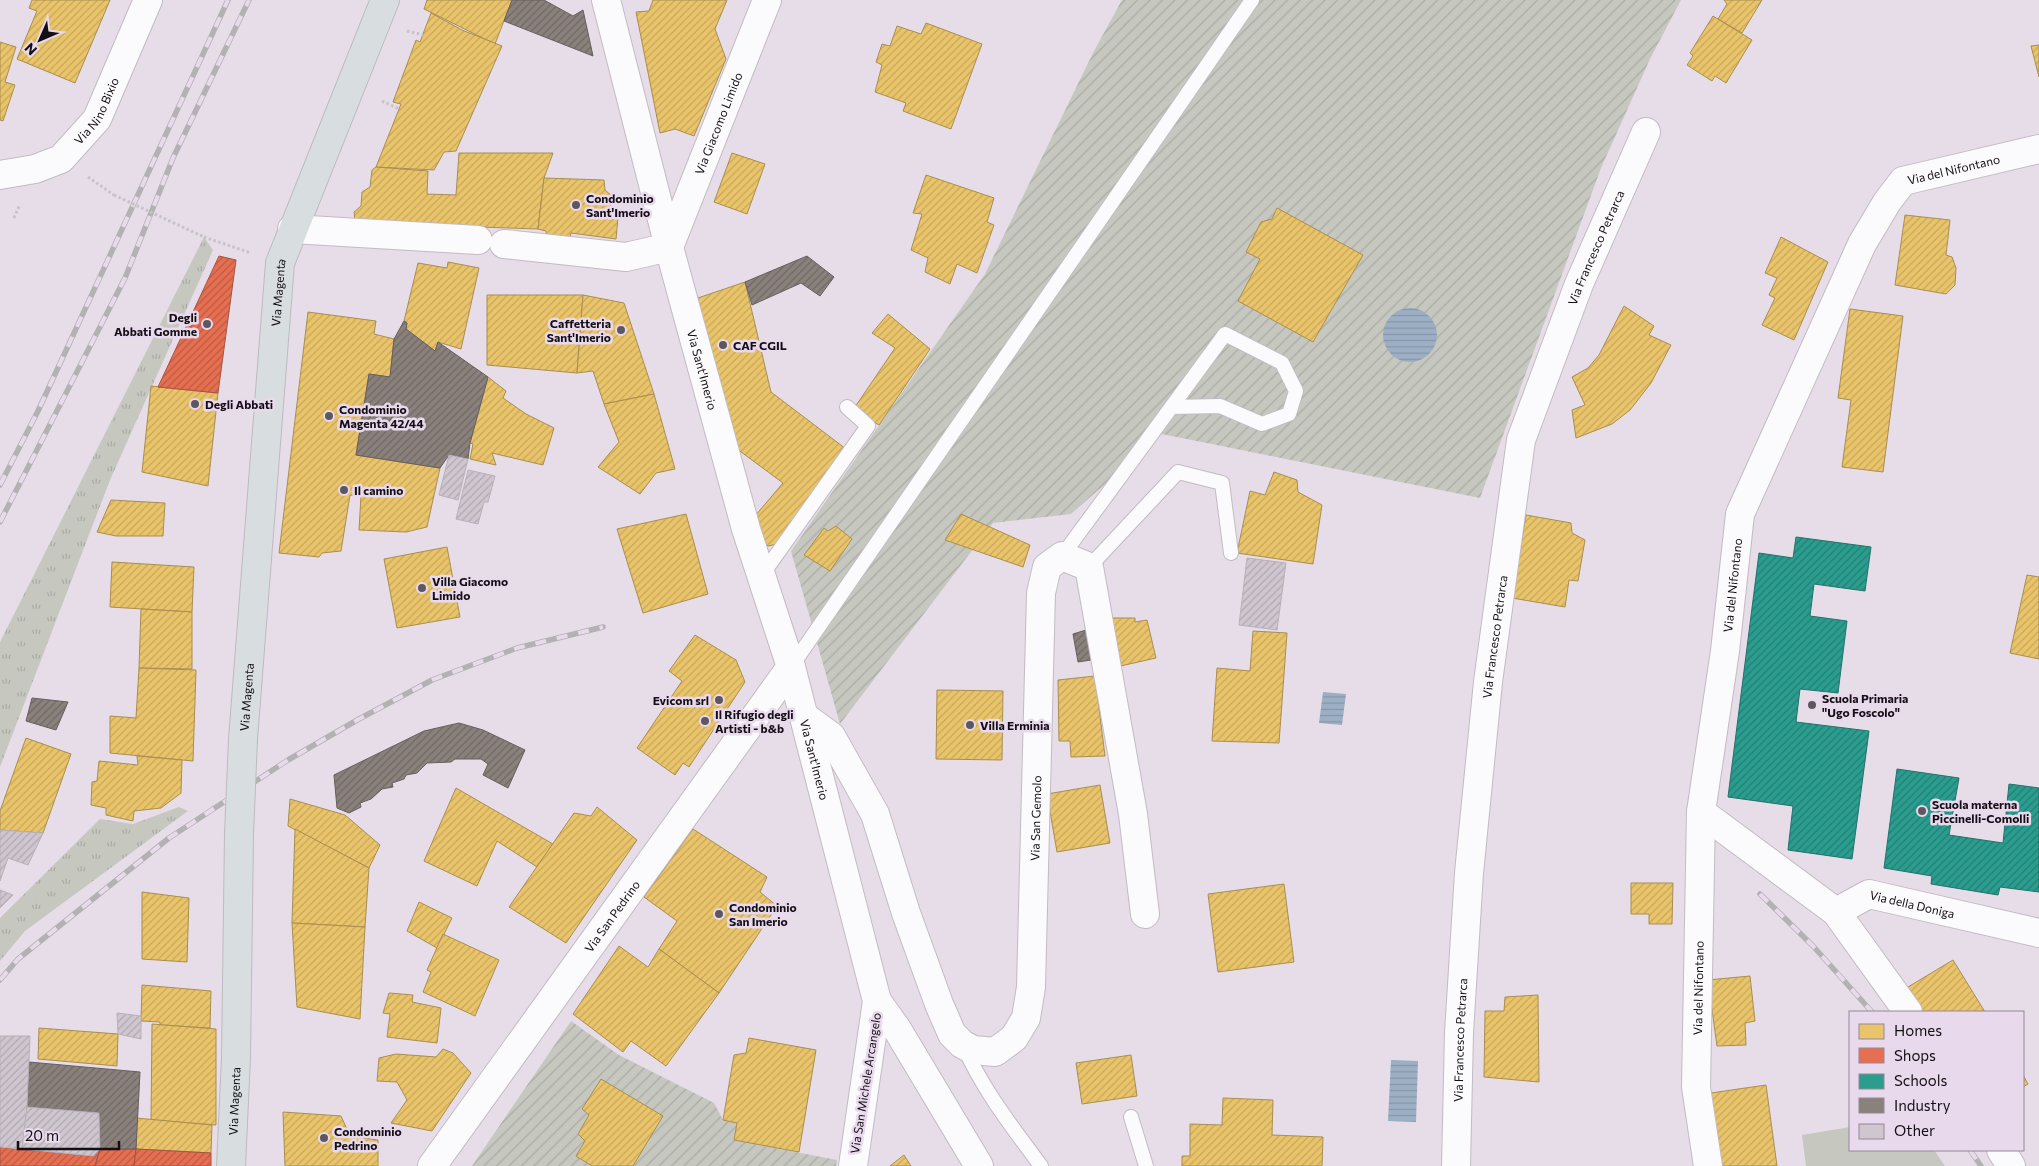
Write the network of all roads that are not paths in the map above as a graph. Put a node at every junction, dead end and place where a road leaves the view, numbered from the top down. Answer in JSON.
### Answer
{"nodes":[{"id":1,"x":148,"y":0,"type":"edge"},
{"id":2,"x":385,"y":0,"type":"edge"},
{"id":3,"x":606,"y":0,"type":"edge"},
{"id":4,"x":768,"y":0,"type":"edge"},
{"id":5,"x":1252,"y":0,"type":"edge"},
{"id":6,"x":1646,"y":132,"type":"dead end"},
{"id":7,"x":2039,"y":149,"type":"edge"},
{"id":8,"x":0,"y":175,"type":"edge"},
{"id":9,"x":292,"y":229,"type":"junction"},
{"id":10,"x":669,"y":247,"type":"junction"},
{"id":11,"x":847,"y":407,"type":"dead end"},
{"id":12,"x":1172,"y":407,"type":"junction"},
{"id":13,"x":1231,"y":553,"type":"dead end"},
{"id":14,"x":1062,"y":556,"type":"junction"},
{"id":15,"x":1089,"y":567,"type":"junction"},
{"id":16,"x":762,"y":575,"type":"junction"},
{"id":17,"x":791,"y":667,"type":"junction"},
{"id":18,"x":805,"y":717,"type":"junction"},
{"id":19,"x":1701,"y":812,"type":"junction"},
{"id":20,"x":1836,"y":912,"type":"junction"},
{"id":21,"x":1145,"y":914,"type":"dead end"},
{"id":22,"x":2039,"y":933,"type":"edge"},
{"id":23,"x":877,"y":1001,"type":"junction"},
{"id":24,"x":1907,"y":1011,"type":"edge"},
{"id":25,"x":962,"y":1044,"type":"junction"},
{"id":26,"x":1131,"y":1117,"type":"dead end"},
{"id":27,"x":2001,"y":1151,"type":"edge"},
{"id":28,"x":232,"y":1166,"type":"edge"},
{"id":29,"x":432,"y":1166,"type":"edge"},
{"id":30,"x":853,"y":1166,"type":"edge"},
{"id":31,"x":979,"y":1166,"type":"edge"},
{"id":32,"x":1041,"y":1166,"type":"edge"},
{"id":33,"x":1146,"y":1166,"type":"edge"},
{"id":34,"x":1456,"y":1166,"type":"edge"},
{"id":35,"x":1708,"y":1166,"type":"edge"},
{"id":36,"x":2011,"y":1166,"type":"edge"}],
"edges":[{"from":1,"to":8,"type":"street","name":"Via Nino Bixio"},
{"from":2,"to":9,"type":"main road","name":"Via Magenta"},
{"from":3,"to":10,"type":"street","name":"Via Sant'Imerio"},
{"from":4,"to":10,"type":"street","name":"Via Giacomo Limido"},
{"from":5,"to":17,"type":"lane"},
{"from":6,"to":34,"type":"street","name":"Via Francesco Petrarca"},
{"from":7,"to":19,"type":"street","name":"Via del Nifontano"},
{"from":9,"to":10,"type":"street"},
{"from":9,"to":28,"type":"main road","name":"Via Magenta","bridge":true},
{"from":10,"to":16,"type":"street","name":"Via Sant'Imerio"},
{"from":11,"to":16,"type":"lane"},
{"from":12,"to":12,"type":"lane"},
{"from":12,"to":14,"type":"lane"},
{"from":13,"to":15,"type":"lane"},
{"from":14,"to":15,"type":"street"},
{"from":14,"to":25,"type":"street","name":"Via San Gemolo"},
{"from":15,"to":21,"type":"street"},
{"from":16,"to":17,"type":"street","name":"Via Sant'Imerio"},
{"from":17,"to":18,"type":"street","name":"Via Sant'Imerio"},
{"from":17,"to":29,"type":"street","name":"Via San Pedrino"},
{"from":18,"to":23,"type":"street","name":"Via Sant'Imerio"},
{"from":18,"to":25,"type":"street"},
{"from":19,"to":20,"type":"street"},
{"from":19,"to":35,"type":"street","name":"Via del Nifontano"},
{"from":20,"to":22,"type":"street","name":"Via della Doniga"},
{"from":20,"to":24,"type":"street"},
{"from":23,"to":30,"type":"street","name":"Via San Michele Arcangelo"},
{"from":23,"to":31,"type":"street","name":"Via Sant'Imerio"},
{"from":25,"to":32,"type":"lane"},
{"from":26,"to":33,"type":"lane"},
{"from":27,"to":36,"type":"street"}]}
